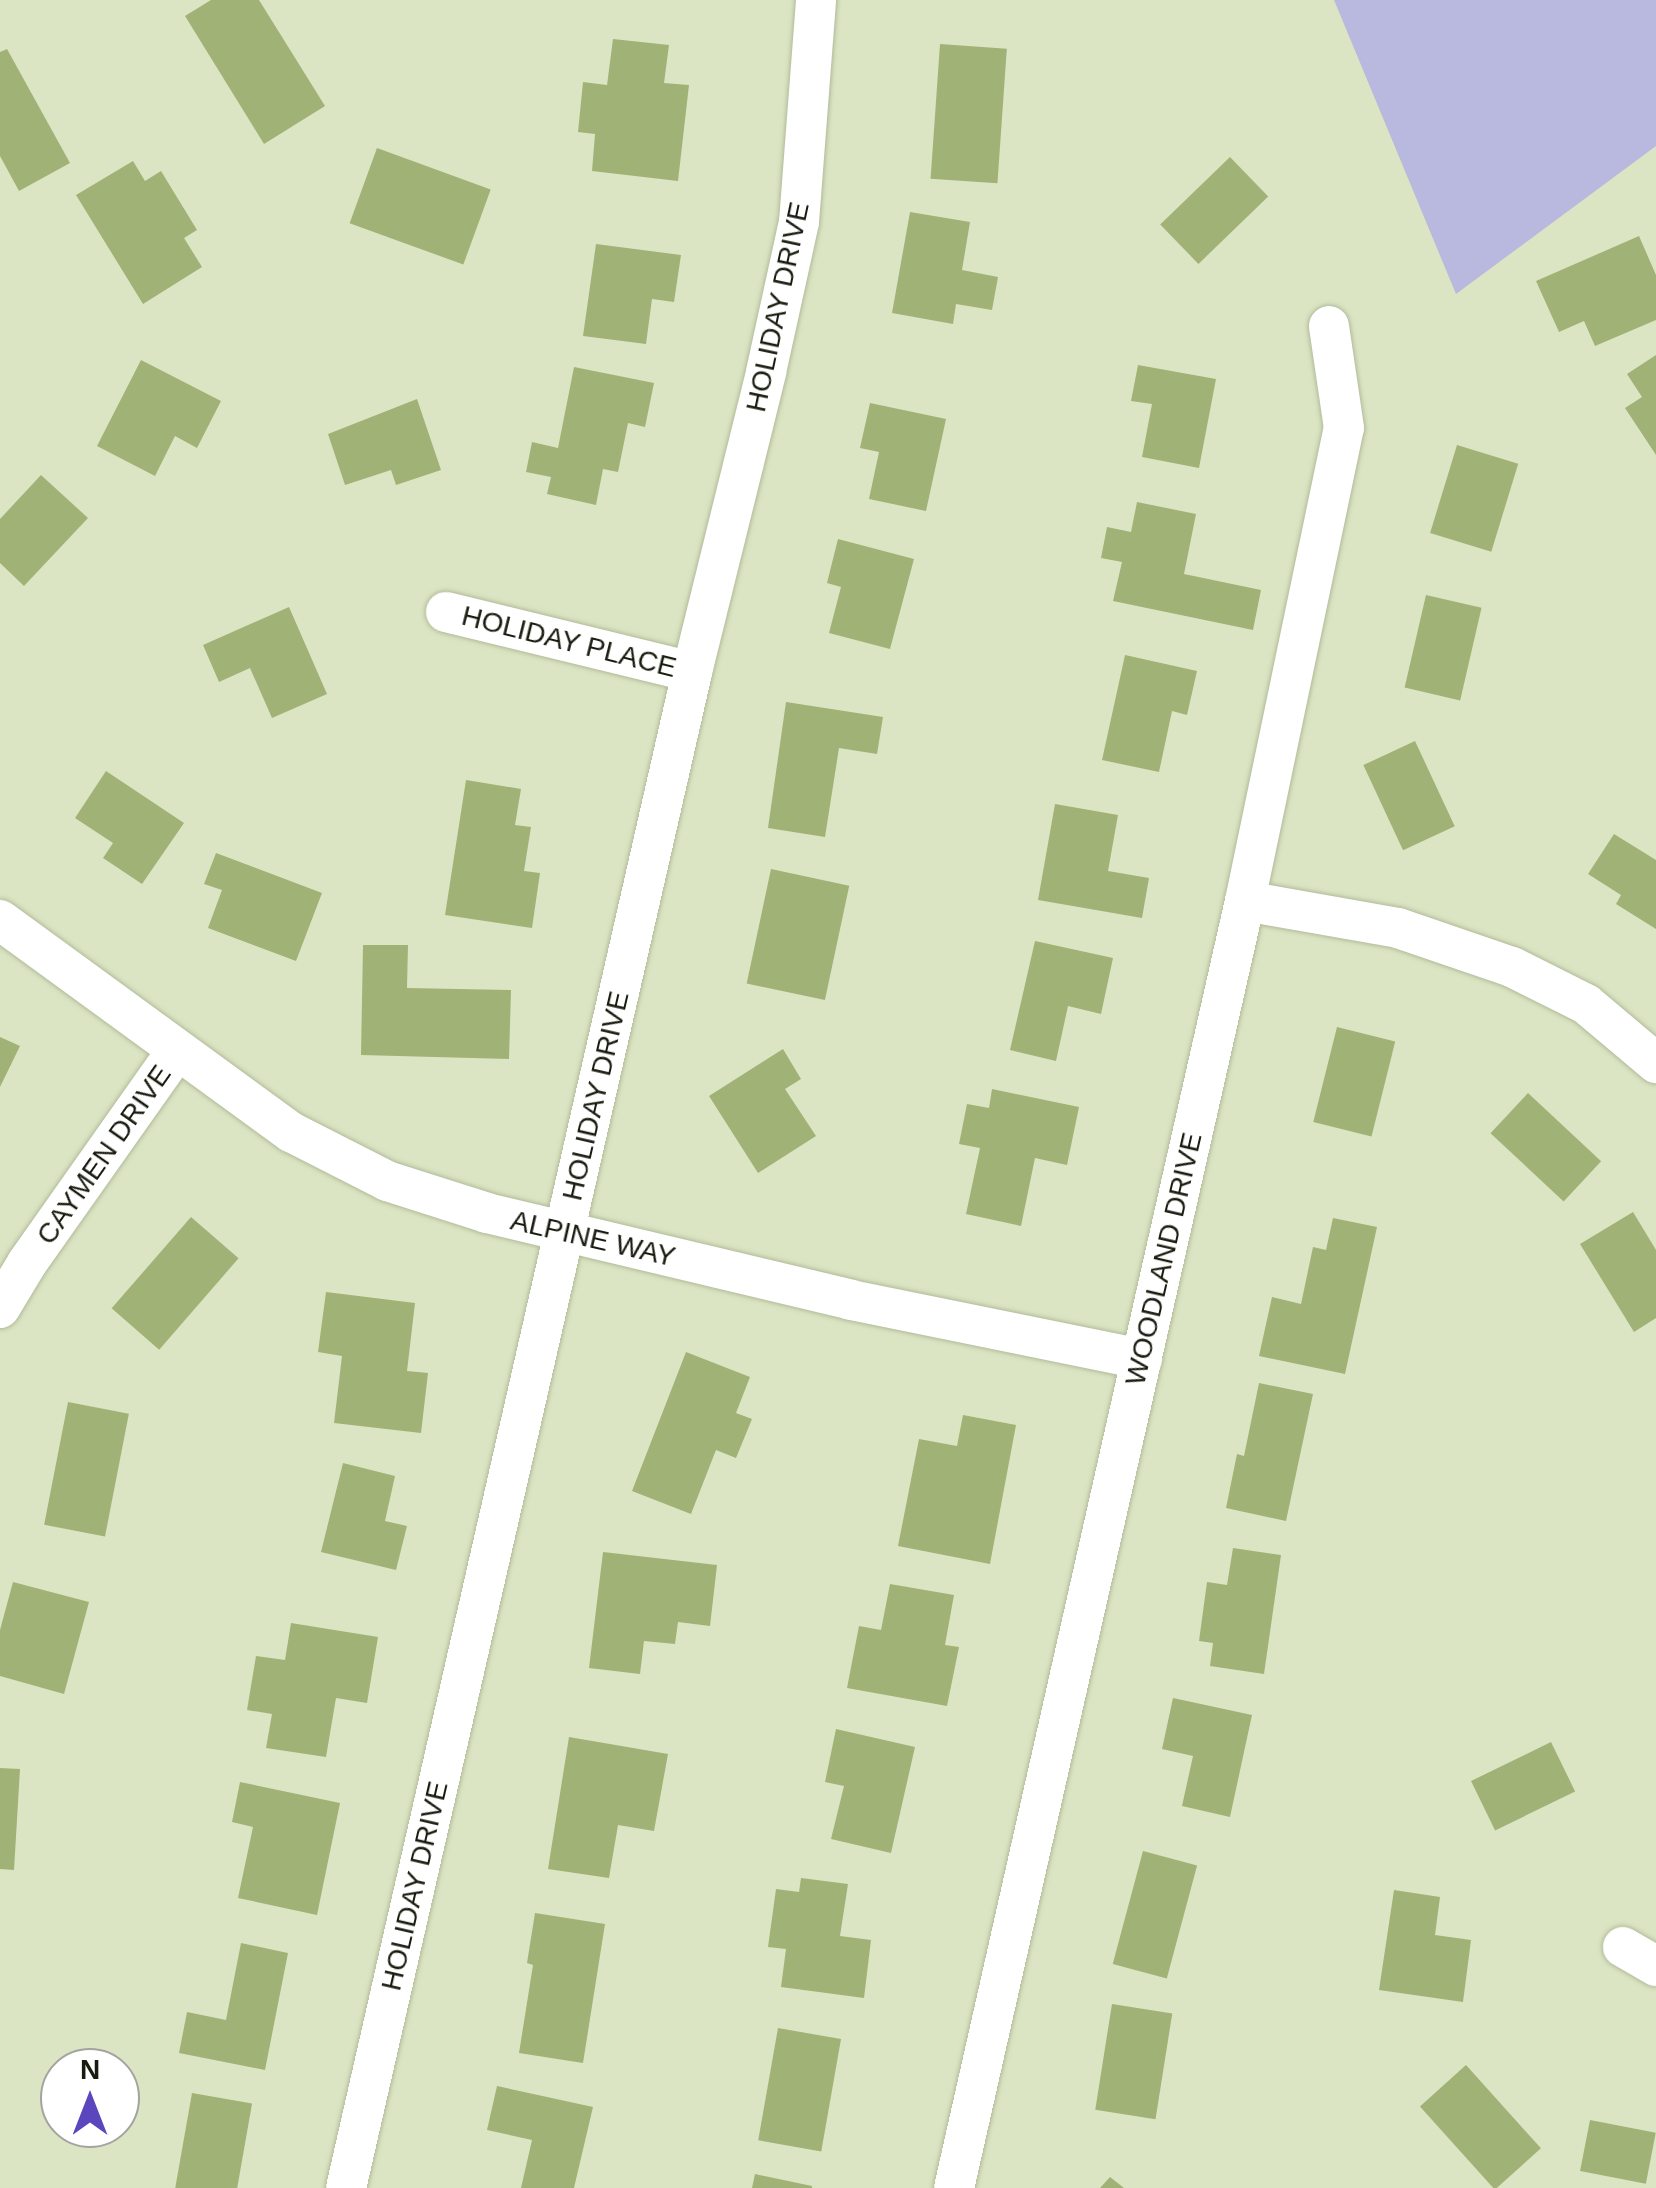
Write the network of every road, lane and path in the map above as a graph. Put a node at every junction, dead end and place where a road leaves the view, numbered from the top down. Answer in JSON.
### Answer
{"nodes":[{"id":1,"x":816,"y":0,"type":"edge"},
{"id":2,"x":1329,"y":326,"type":"dead end"},
{"id":3,"x":446,"y":612,"type":"dead end"},
{"id":4,"x":692,"y":672,"type":"junction"},
{"id":5,"x":1245,"y":901,"type":"junction"},
{"id":6,"x":0,"y":920,"type":"edge"},
{"id":7,"x":176,"y":1052,"type":"junction"},
{"id":8,"x":1656,"y":1063,"type":"edge"},
{"id":9,"x":566,"y":1232,"type":"junction"},
{"id":10,"x":0,"y":1308,"type":"edge"},
{"id":11,"x":1142,"y":1359,"type":"junction"},
{"id":12,"x":346,"y":2188,"type":"edge"},
{"id":13,"x":954,"y":2188,"type":"edge"}],
"edges":[{"from":1,"to":4,"type":"street","name":"HOLIDAY DRIVE"},
{"from":2,"to":5,"type":"street","name":"WOODLAND DRIVE"},
{"from":3,"to":4,"type":"street","name":"HOLIDAY PLACE"},
{"from":4,"to":9,"type":"street","name":"HOLIDAY DRIVE"},
{"from":5,"to":8,"type":"street"},
{"from":5,"to":11,"type":"street","name":"WOODLAND DRIVE"},
{"from":6,"to":7,"type":"street","name":"ALPINE WAY"},
{"from":7,"to":9,"type":"street","name":"ALPINE WAY"},
{"from":7,"to":10,"type":"street","name":"CAYMEN DRIVE"},
{"from":9,"to":11,"type":"street","name":"ALPINE WAY"},
{"from":9,"to":12,"type":"street","name":"HOLIDAY DRIVE"},
{"from":11,"to":13,"type":"street","name":"WOODLAND DRIVE"}]}
